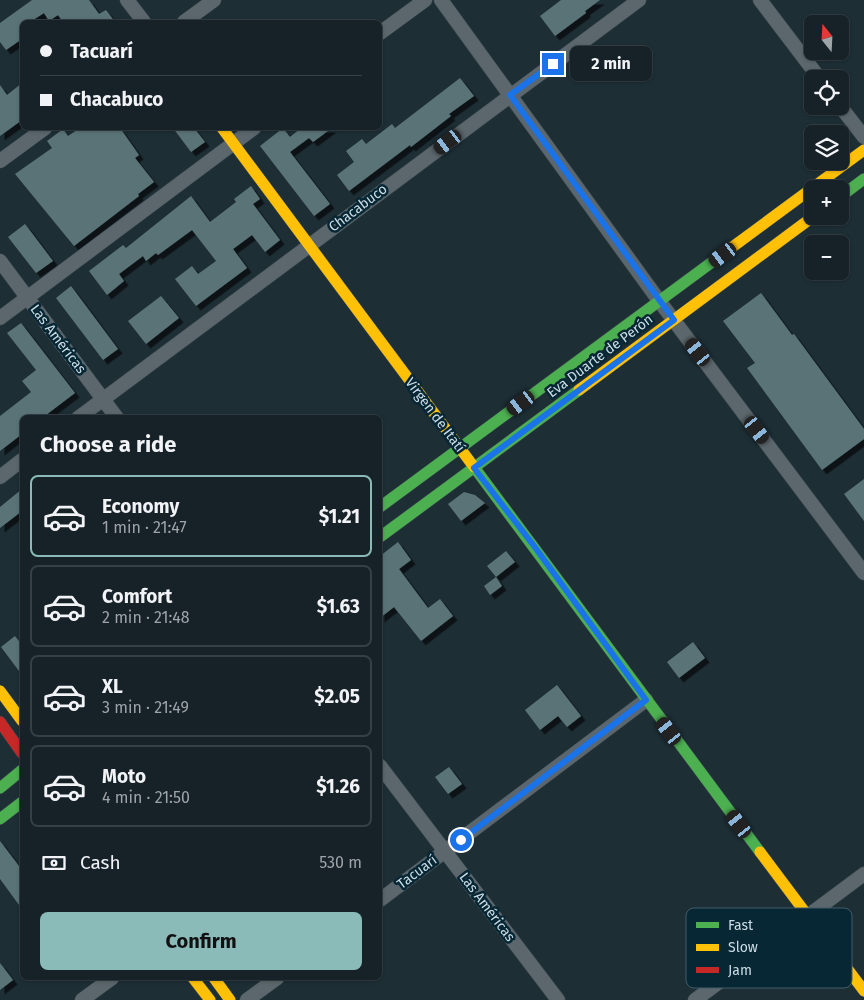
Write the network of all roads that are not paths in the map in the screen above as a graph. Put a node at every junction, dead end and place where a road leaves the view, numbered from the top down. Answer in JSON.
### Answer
{"nodes":[{"id":1,"x":127,"y":0,"type":"edge"},
{"id":2,"x":214,"y":0,"type":"edge"},
{"id":3,"x":424,"y":0,"type":"edge"},
{"id":4,"x":442,"y":0,"type":"edge"},
{"id":5,"x":638,"y":0,"type":"edge"},
{"id":6,"x":760,"y":0,"type":"edge"},
{"id":7,"x":142,"y":20,"type":"edge"},
{"id":8,"x":187,"y":20,"type":"edge"},
{"id":9,"x":382,"y":32,"type":"edge"},
{"id":10,"x":813,"y":70,"type":"edge"},
{"id":11,"x":510,"y":95,"type":"junction"},
{"id":12,"x":847,"y":115,"type":"edge"},
{"id":13,"x":41,"y":130,"type":"edge"},
{"id":14,"x":223,"y":130,"type":"edge"},
{"id":15,"x":251,"y":130,"type":"edge"},
{"id":16,"x":864,"y":137,"type":"edge"},
{"id":17,"x":233,"y":143,"type":"junction"},
{"id":18,"x":864,"y":150,"type":"edge"},
{"id":19,"x":0,"y":161,"type":"edge"},
{"id":20,"x":864,"y":179,"type":"edge"},
{"id":21,"x":849,"y":190,"type":"edge"},
{"id":22,"x":804,"y":223,"type":"edge"},
{"id":23,"x":309,"y":245,"type":"junction"},
{"id":24,"x":0,"y":261,"type":"edge"},
{"id":25,"x":27,"y":297,"type":"junction"},
{"id":26,"x":660,"y":302,"type":"junction"},
{"id":27,"x":0,"y":318,"type":"edge"},
{"id":28,"x":674,"y":320,"type":"junction"},
{"id":29,"x":103,"y":399,"type":"junction"},
{"id":30,"x":82,"y":415,"type":"edge"},
{"id":31,"x":115,"y":415,"type":"edge"},
{"id":32,"x":460,"y":448,"type":"junction"},
{"id":33,"x":20,"y":462,"type":"edge"},
{"id":34,"x":474,"y":468,"type":"junction"},
{"id":35,"x":0,"y":477,"type":"edge"},
{"id":36,"x":382,"y":506,"type":"edge"},
{"id":37,"x":382,"y":536,"type":"edge"},
{"id":38,"x":864,"y":573,"type":"edge"},
{"id":39,"x":0,"y":691,"type":"edge"},
{"id":40,"x":646,"y":700,"type":"junction"},
{"id":41,"x":20,"y":718,"type":"edge"},
{"id":42,"x":0,"y":722,"type":"edge"},
{"id":43,"x":20,"y":750,"type":"edge"},
{"id":44,"x":382,"y":769,"type":"edge"},
{"id":45,"x":20,"y":772,"type":"edge"},
{"id":46,"x":0,"y":788,"type":"edge"},
{"id":47,"x":20,"y":804,"type":"edge"},
{"id":48,"x":0,"y":819,"type":"edge"},
{"id":49,"x":445,"y":851,"type":"junction"},
{"id":50,"x":864,"y":874,"type":"edge"},
{"id":51,"x":382,"y":898,"type":"edge"},
{"id":52,"x":802,"y":908,"type":"edge"},
{"id":53,"x":819,"y":908,"type":"edge"},
{"id":54,"x":852,"y":975,"type":"edge"},
{"id":55,"x":109,"y":980,"type":"edge"},
{"id":56,"x":195,"y":980,"type":"edge"},
{"id":57,"x":215,"y":980,"type":"edge"},
{"id":58,"x":274,"y":980,"type":"edge"},
{"id":59,"x":711,"y":988,"type":"edge"},
{"id":60,"x":864,"y":991,"type":"edge"},
{"id":61,"x":82,"y":1000,"type":"edge"},
{"id":62,"x":210,"y":1000,"type":"edge"},
{"id":63,"x":230,"y":1000,"type":"edge"},
{"id":64,"x":247,"y":1000,"type":"edge"},
{"id":65,"x":558,"y":1000,"type":"edge"},
{"id":66,"x":695,"y":1000,"type":"edge"}],
"edges":[{"from":1,"to":7,"type":"street"},
{"from":2,"to":8,"type":"street"},
{"from":3,"to":9,"type":"street"},
{"from":4,"to":11,"type":"street"},
{"from":5,"to":11,"type":"street","name":"Chacabuco"},
{"from":6,"to":10,"type":"street"},
{"from":11,"to":23,"type":"street","name":"Chacabuco"},
{"from":11,"to":26,"type":"street"},
{"from":12,"to":16,"type":"street"},
{"from":13,"to":19,"type":"street"},
{"from":14,"to":17,"type":"street","name":"Virgen de Itatí"},
{"from":15,"to":17,"type":"street"},
{"from":17,"to":23,"type":"street","name":"Virgen de Itatí"},
{"from":17,"to":25,"type":"street"},
{"from":18,"to":26,"type":"street"},
{"from":20,"to":21,"type":"street"},
{"from":22,"to":28,"type":"street","name":"Eva Duarte de Perón"},
{"from":23,"to":29,"type":"street","name":"Chacabuco"},
{"from":23,"to":32,"type":"street","name":"Virgen de Itatí"},
{"from":24,"to":25,"type":"street","name":"Las Américas"},
{"from":25,"to":27,"type":"street"},
{"from":25,"to":29,"type":"street","name":"Las Américas"},
{"from":26,"to":28,"type":"street"},
{"from":26,"to":32,"type":"street"},
{"from":28,"to":34,"type":"street","name":"Eva Duarte de Perón"},
{"from":28,"to":38,"type":"street"},
{"from":29,"to":30,"type":"street","name":"Chacabuco"},
{"from":29,"to":31,"type":"street","name":"Las Américas"},
{"from":32,"to":34,"type":"street","name":"Virgen de Itatí"},
{"from":32,"to":36,"type":"street"},
{"from":33,"to":35,"type":"street"},
{"from":34,"to":37,"type":"street","name":"Eva Duarte de Perón"},
{"from":34,"to":40,"type":"street","name":"Virgen de Itatí"},
{"from":39,"to":41,"type":"street"},
{"from":40,"to":49,"type":"street","name":"Tacuarí"},
{"from":40,"to":52,"type":"street","name":"Virgen de Itatí"},
{"from":42,"to":43,"type":"street"},
{"from":44,"to":49,"type":"street","name":"Las Américas"},
{"from":45,"to":46,"type":"street"},
{"from":47,"to":48,"type":"street"},
{"from":49,"to":51,"type":"street","name":"Tacuarí"},
{"from":49,"to":65,"type":"street","name":"Las Américas"},
{"from":50,"to":53,"type":"street"},
{"from":54,"to":60,"type":"street","name":"Virgen de Itatí"},
{"from":55,"to":61,"type":"street"},
{"from":56,"to":62,"type":"street"},
{"from":57,"to":63,"type":"street"},
{"from":58,"to":64,"type":"street"},
{"from":59,"to":66,"type":"street"}]}
